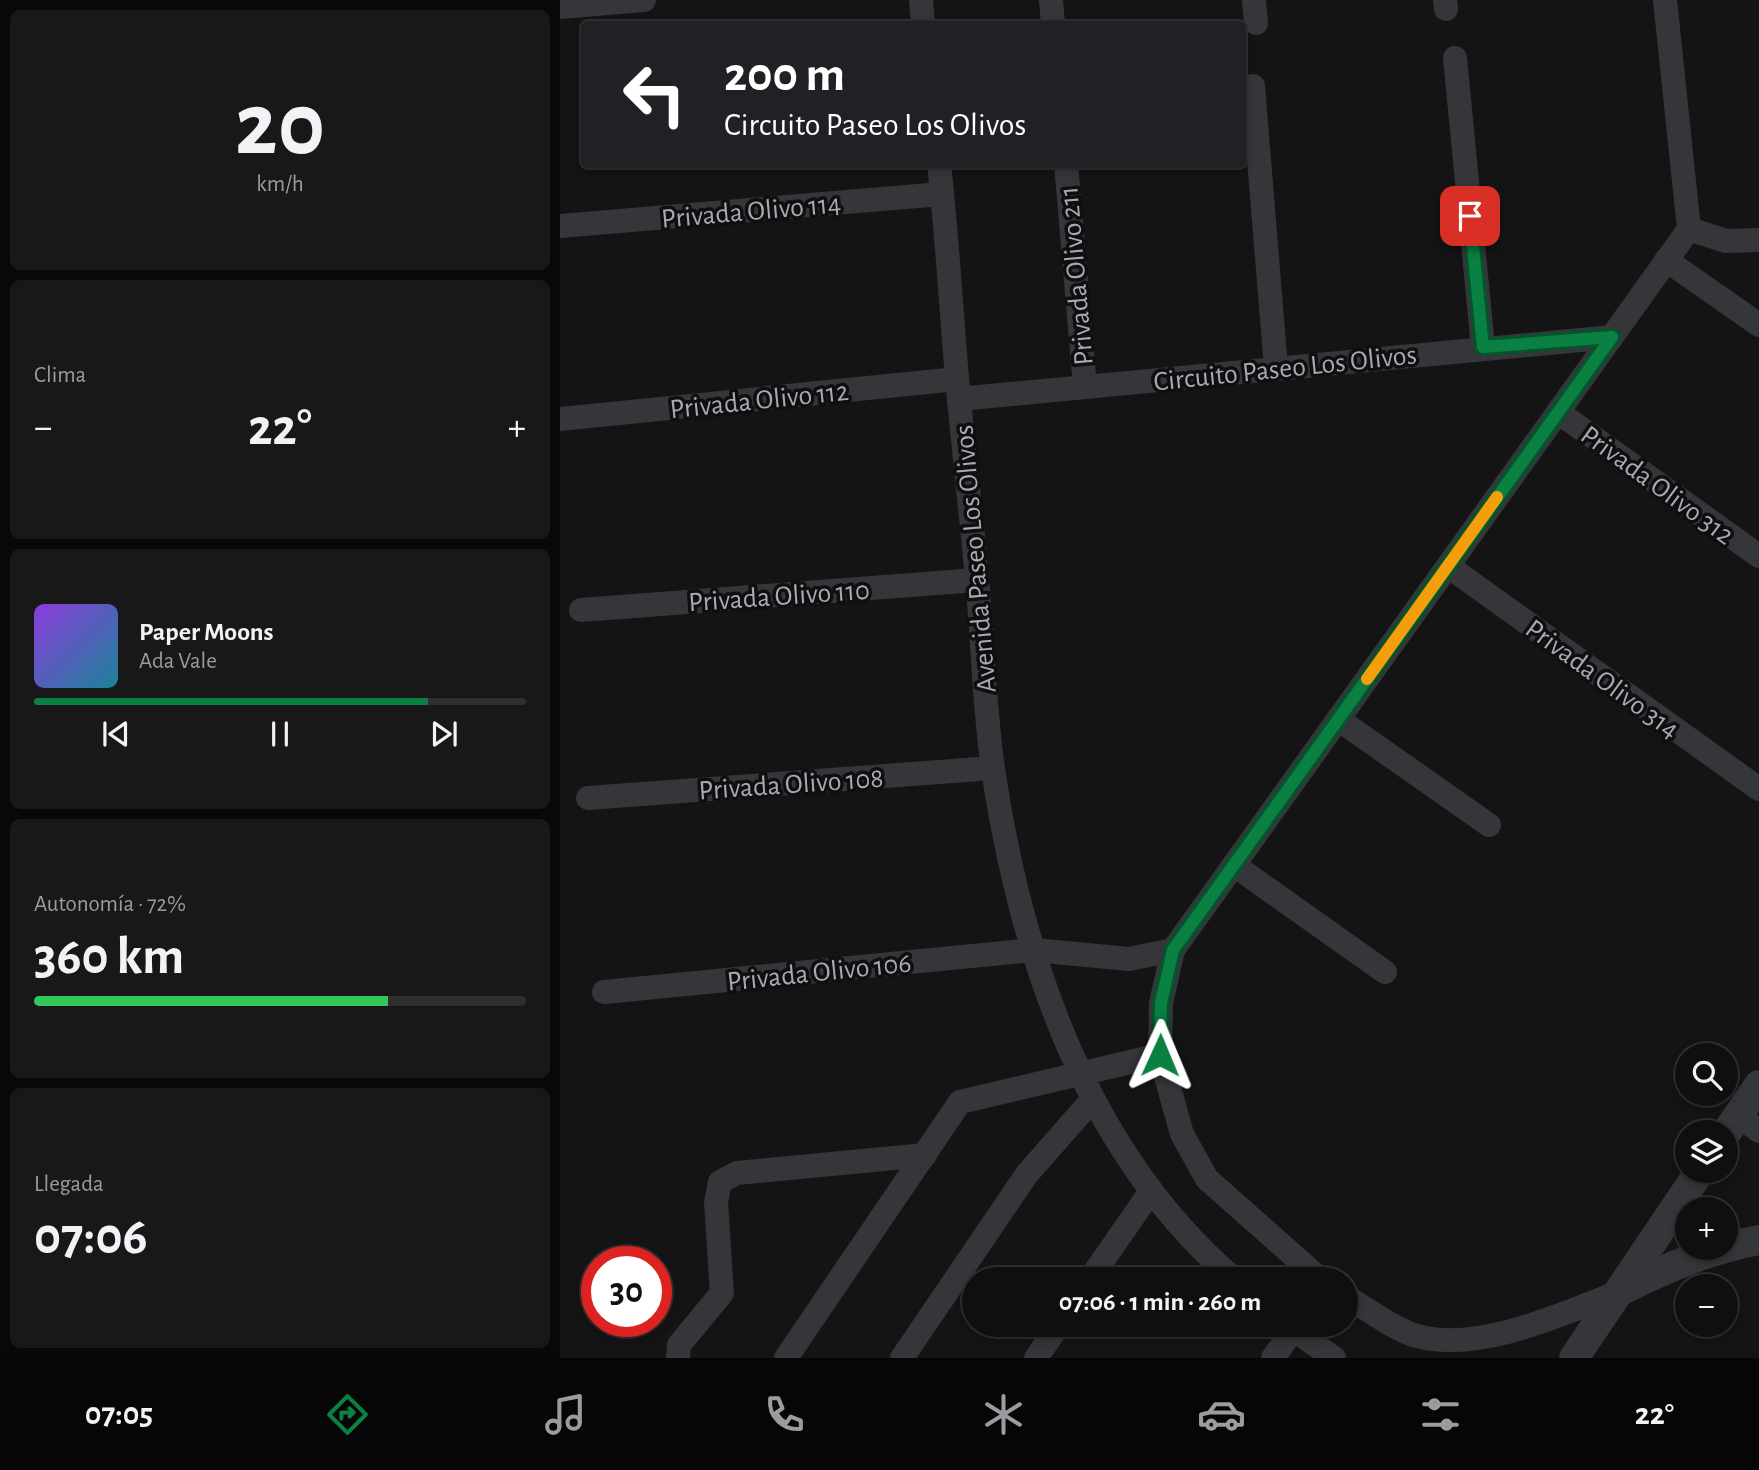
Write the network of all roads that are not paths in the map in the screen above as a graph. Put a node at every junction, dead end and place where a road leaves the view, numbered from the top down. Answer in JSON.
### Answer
{"nodes":[{"id":1,"x":644,"y":0,"type":"edge"},
{"id":2,"x":920,"y":0,"type":"edge"},
{"id":3,"x":1051,"y":0,"type":"edge"},
{"id":4,"x":1664,"y":0,"type":"edge"},
{"id":5,"x":560,"y":7,"type":"edge"},
{"id":6,"x":923,"y":21,"type":"edge"},
{"id":7,"x":1053,"y":21,"type":"edge"},
{"id":8,"x":1455,"y":58,"type":"dead end"},
{"id":9,"x":1253,"y":86,"type":"dead end"},
{"id":10,"x":939,"y":168,"type":"edge"},
{"id":11,"x":1066,"y":168,"type":"edge"},
{"id":12,"x":942,"y":194,"type":"junction"},
{"id":13,"x":560,"y":226,"type":"edge"},
{"id":14,"x":1689,"y":229,"type":"junction"},
{"id":15,"x":1759,"y":240,"type":"edge"},
{"id":16,"x":1667,"y":260,"type":"junction"},
{"id":17,"x":1759,"y":325,"type":"edge"},
{"id":18,"x":1612,"y":337,"type":"junction"},
{"id":19,"x":1483,"y":347,"type":"junction"},
{"id":20,"x":1276,"y":368,"type":"junction"},
{"id":21,"x":1085,"y":387,"type":"junction"},
{"id":22,"x":958,"y":389,"type":"junction"},
{"id":23,"x":1558,"y":412,"type":"junction"},
{"id":24,"x":560,"y":419,"type":"edge"},
{"id":25,"x":1759,"y":556,"type":"edge"},
{"id":26,"x":1448,"y":566,"type":"junction"},
{"id":27,"x":977,"y":580,"type":"junction"},
{"id":28,"x":581,"y":610,"type":"dead end"},
{"id":29,"x":1338,"y":719,"type":"junction"},
{"id":30,"x":993,"y":768,"type":"junction"},
{"id":31,"x":1759,"y":789,"type":"edge"},
{"id":32,"x":588,"y":798,"type":"dead end"},
{"id":33,"x":1489,"y":825,"type":"dead end"},
{"id":34,"x":1234,"y":865,"type":"junction"},
{"id":35,"x":1034,"y":950,"type":"junction"},
{"id":36,"x":1173,"y":950,"type":"junction"},
{"id":37,"x":1385,"y":972,"type":"dead end"},
{"id":38,"x":604,"y":992,"type":"dead end"},
{"id":39,"x":1160,"y":1055,"type":"junction"},
{"id":40,"x":1080,"y":1075,"type":"junction"},
{"id":41,"x":1759,"y":1085,"type":"edge"},
{"id":42,"x":1093,"y":1099,"type":"junction"},
{"id":43,"x":1741,"y":1126,"type":"edge"},
{"id":44,"x":925,"y":1154,"type":"junction"},
{"id":45,"x":1692,"y":1183,"type":"edge"},
{"id":46,"x":1151,"y":1191,"type":"junction"},
{"id":47,"x":1759,"y":1240,"type":"edge"},
{"id":48,"x":1098,"y":1267,"type":"edge"},
{"id":49,"x":1220,"y":1267,"type":"edge"},
{"id":50,"x":1306,"y":1267,"type":"edge"},
{"id":51,"x":1619,"y":1292,"type":"junction"},
{"id":52,"x":1358,"y":1304,"type":"edge"},
{"id":53,"x":1051,"y":1337,"type":"edge"},
{"id":54,"x":1285,"y":1337,"type":"edge"},
{"id":55,"x":1304,"y":1337,"type":"edge"},
{"id":56,"x":1464,"y":1349,"type":"edge"},
{"id":57,"x":678,"y":1358,"type":"edge"},
{"id":58,"x":786,"y":1358,"type":"edge"},
{"id":59,"x":902,"y":1358,"type":"edge"},
{"id":60,"x":1036,"y":1358,"type":"edge"},
{"id":61,"x":1273,"y":1358,"type":"edge"},
{"id":62,"x":1334,"y":1358,"type":"edge"},
{"id":63,"x":1574,"y":1358,"type":"edge"}],
"edges":[{"from":1,"to":5,"type":"street"},
{"from":2,"to":6,"type":"street"},
{"from":3,"to":7,"type":"street"},
{"from":4,"to":14,"type":"street"},
{"from":8,"to":19,"type":"street"},
{"from":9,"to":20,"type":"street"},
{"from":10,"to":12,"type":"street","name":"Avenida Paseo Los Olivos"},
{"from":11,"to":21,"type":"street","name":"Privada Olivo 211"},
{"from":12,"to":13,"type":"street","name":"Privada Olivo 114"},
{"from":12,"to":22,"type":"street","name":"Avenida Paseo Los Olivos"},
{"from":14,"to":15,"type":"street"},
{"from":14,"to":16,"type":"street"},
{"from":16,"to":17,"type":"street"},
{"from":16,"to":18,"type":"street"},
{"from":18,"to":19,"type":"street","name":"Circuito Paseo Los Olivos"},
{"from":18,"to":23,"type":"street"},
{"from":19,"to":20,"type":"street","name":"Circuito Paseo Los Olivos"},
{"from":20,"to":21,"type":"street","name":"Circuito Paseo Los Olivos"},
{"from":21,"to":22,"type":"street","name":"Circuito Paseo Los Olivos"},
{"from":22,"to":24,"type":"street","name":"Privada Olivo 112"},
{"from":22,"to":27,"type":"street","name":"Avenida Paseo Los Olivos"},
{"from":23,"to":25,"type":"street","name":"Privada Olivo 312"},
{"from":23,"to":26,"type":"street"},
{"from":26,"to":29,"type":"street"},
{"from":26,"to":31,"type":"street","name":"Privada Olivo 314"},
{"from":27,"to":28,"type":"street","name":"Privada Olivo 110"},
{"from":27,"to":30,"type":"street","name":"Avenida Paseo Los Olivos"},
{"from":29,"to":33,"type":"street"},
{"from":29,"to":34,"type":"street"},
{"from":30,"to":32,"type":"street","name":"Privada Olivo 108"},
{"from":30,"to":35,"type":"street","name":"Avenida Paseo Los Olivos"},
{"from":34,"to":36,"type":"street"},
{"from":34,"to":37,"type":"street"},
{"from":35,"to":36,"type":"street"},
{"from":35,"to":38,"type":"street","name":"Privada Olivo 106"},
{"from":35,"to":40,"type":"street","name":"Avenida Paseo Los Olivos"},
{"from":36,"to":39,"type":"street"},
{"from":39,"to":40,"type":"street"},
{"from":39,"to":50,"type":"street"},
{"from":40,"to":42,"type":"street","name":"Avenida Paseo Los Olivos"},
{"from":40,"to":44,"type":"street"},
{"from":41,"to":43,"type":"street"},
{"from":42,"to":46,"type":"street","name":"Avenida Paseo Los Olivos"},
{"from":42,"to":59,"type":"street"},
{"from":44,"to":57,"type":"street"},
{"from":44,"to":58,"type":"street"},
{"from":45,"to":51,"type":"street"},
{"from":46,"to":48,"type":"street"},
{"from":46,"to":49,"type":"street","name":"Avenida Paseo Los Olivos"},
{"from":47,"to":51,"type":"street"},
{"from":51,"to":56,"type":"street"},
{"from":51,"to":63,"type":"street"},
{"from":52,"to":56,"type":"street"},
{"from":53,"to":60,"type":"street"},
{"from":54,"to":61,"type":"street"},
{"from":55,"to":62,"type":"street"}]}
